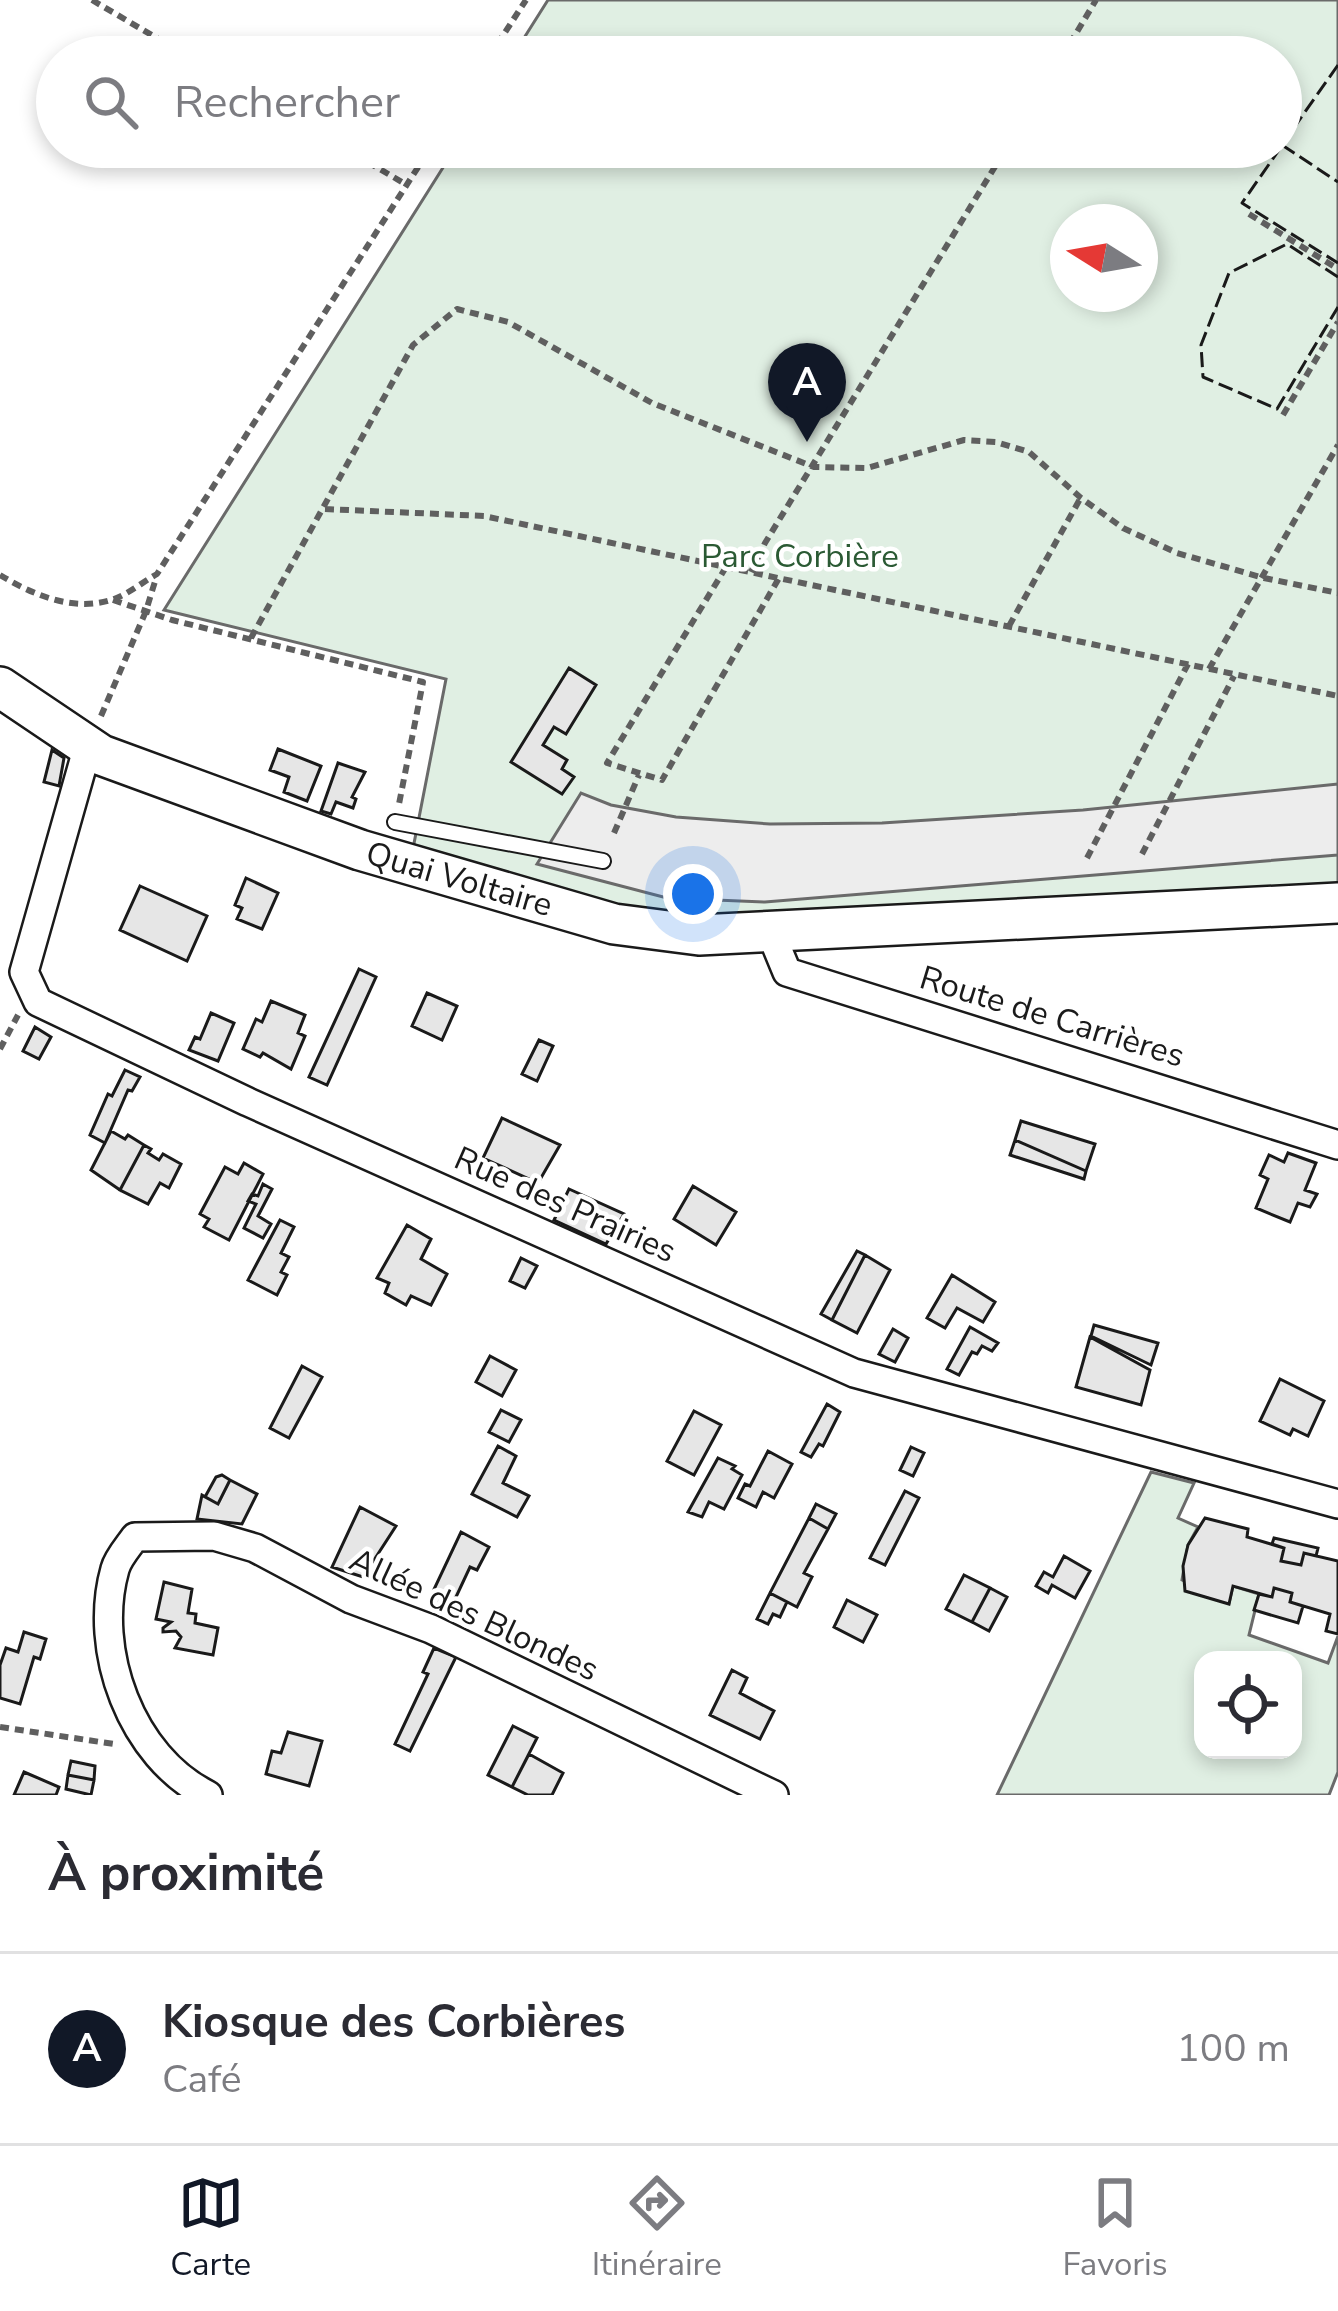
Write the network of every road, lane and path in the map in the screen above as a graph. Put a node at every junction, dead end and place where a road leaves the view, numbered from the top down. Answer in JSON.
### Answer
{"nodes":[{"id":1,"x":92,"y":0,"type":"edge"},
{"id":2,"x":526,"y":0,"type":"edge"},
{"id":3,"x":1096,"y":0,"type":"edge"},
{"id":4,"x":153,"y":36,"type":"edge"},
{"id":5,"x":503,"y":36,"type":"edge"},
{"id":6,"x":1075,"y":36,"type":"edge"},
{"id":7,"x":378,"y":168,"type":"edge"},
{"id":8,"x":418,"y":168,"type":"edge"},
{"id":9,"x":994,"y":168,"type":"edge"},
{"id":10,"x":407,"y":185,"type":"junction"},
{"id":11,"x":1249,"y":214,"type":"dead end"},
{"id":12,"x":1338,"y":269,"type":"edge"},
{"id":13,"x":1338,"y":322,"type":"edge"},
{"id":14,"x":1282,"y":415,"type":"dead end"},
{"id":15,"x":1338,"y":446,"type":"edge"},
{"id":16,"x":814,"y":466,"type":"junction"},
{"id":17,"x":1081,"y":498,"type":"junction"},
{"id":18,"x":325,"y":509,"type":"junction"},
{"id":19,"x":726,"y":567,"type":"junction"},
{"id":20,"x":752,"y":572,"type":"junction"},
{"id":21,"x":157,"y":574,"type":"junction"},
{"id":22,"x":0,"y":575,"type":"edge"},
{"id":23,"x":779,"y":578,"type":"junction"},
{"id":24,"x":1264,"y":578,"type":"junction"},
{"id":25,"x":1338,"y":593,"type":"edge"},
{"id":26,"x":112,"y":600,"type":"junction"},
{"id":27,"x":146,"y":611,"type":"junction"},
{"id":28,"x":1009,"y":626,"type":"junction"},
{"id":29,"x":251,"y":638,"type":"junction"},
{"id":30,"x":1187,"y":664,"type":"junction"},
{"id":31,"x":1209,"y":669,"type":"junction"},
{"id":32,"x":1235,"y":674,"type":"junction"},
{"id":33,"x":0,"y":687,"type":"edge"},
{"id":34,"x":1338,"y":696,"type":"edge"},
{"id":35,"x":95,"y":751,"type":"junction"},
{"id":36,"x":639,"y":775,"type":"junction"},
{"id":37,"x":395,"y":822,"type":"joint"},
{"id":38,"x":614,"y":833,"type":"dead end"},
{"id":39,"x":1142,"y":854,"type":"dead end"},
{"id":40,"x":1087,"y":858,"type":"dead end"},
{"id":41,"x":603,"y":860,"type":"dead end"},
{"id":42,"x":1338,"y":885,"type":"edge"},
{"id":43,"x":1338,"y":903,"type":"edge"},
{"id":44,"x":833,"y":929,"type":"junction"},
{"id":45,"x":770,"y":932,"type":"junction"},
{"id":46,"x":1338,"y":1144,"type":"edge"},
{"id":47,"x":1338,"y":1504,"type":"edge"},
{"id":48,"x":0,"y":1727,"type":"edge"},
{"id":49,"x":154,"y":1750,"type":"junction"},
{"id":50,"x":208,"y":1795,"type":"edge"},
{"id":51,"x":774,"y":1795,"type":"edge"}],
"edges":[{"from":1,"to":4,"type":"path"},
{"from":2,"to":5,"type":"path"},
{"from":3,"to":6,"type":"path"},
{"from":7,"to":10,"type":"path"},
{"from":8,"to":10,"type":"path"},
{"from":9,"to":16,"type":"path"},
{"from":10,"to":21,"type":"path"},
{"from":11,"to":12,"type":"path"},
{"from":13,"to":14,"type":"path"},
{"from":15,"to":24,"type":"path"},
{"from":16,"to":17,"type":"path"},
{"from":16,"to":18,"type":"path"},
{"from":16,"to":20,"type":"path"},
{"from":17,"to":24,"type":"path"},
{"from":17,"to":28,"type":"path"},
{"from":18,"to":19,"type":"path"},
{"from":18,"to":29,"type":"path"},
{"from":19,"to":20,"type":"path"},
{"from":19,"to":36,"type":"path"},
{"from":20,"to":23,"type":"path"},
{"from":21,"to":26,"type":"path"},
{"from":21,"to":27,"type":"path"},
{"from":22,"to":26,"type":"path"},
{"from":23,"to":28,"type":"path"},
{"from":23,"to":36,"type":"path"},
{"from":24,"to":25,"type":"path"},
{"from":24,"to":31,"type":"path"},
{"from":26,"to":27,"type":"path"},
{"from":27,"to":29,"type":"path"},
{"from":27,"to":35,"type":"path"},
{"from":28,"to":30,"type":"path"},
{"from":29,"to":37,"type":"path"},
{"from":30,"to":31,"type":"path"},
{"from":30,"to":40,"type":"path"},
{"from":31,"to":32,"type":"path"},
{"from":32,"to":34,"type":"path"},
{"from":32,"to":39,"type":"path"},
{"from":33,"to":35,"type":"main road","name":"Quai Voltaire"},
{"from":35,"to":45,"type":"main road","name":"Quai Voltaire"},
{"from":35,"to":47,"type":"street","name":"Rue des Prairies"},
{"from":36,"to":38,"type":"path"},
{"from":37,"to":41,"type":"lane"},
{"from":42,"to":44,"type":"main road","name":"Quai Voltaire"},
{"from":43,"to":44,"type":"main road","name":"Quai Voltaire"},
{"from":44,"to":45,"type":"main road","name":"Quai Voltaire"},
{"from":45,"to":46,"type":"street","name":"Route de Carrières"},
{"from":48,"to":49,"type":"path"},
{"from":49,"to":50,"type":"street"},
{"from":49,"to":51,"type":"street","name":"Allée des Blondes"}]}
